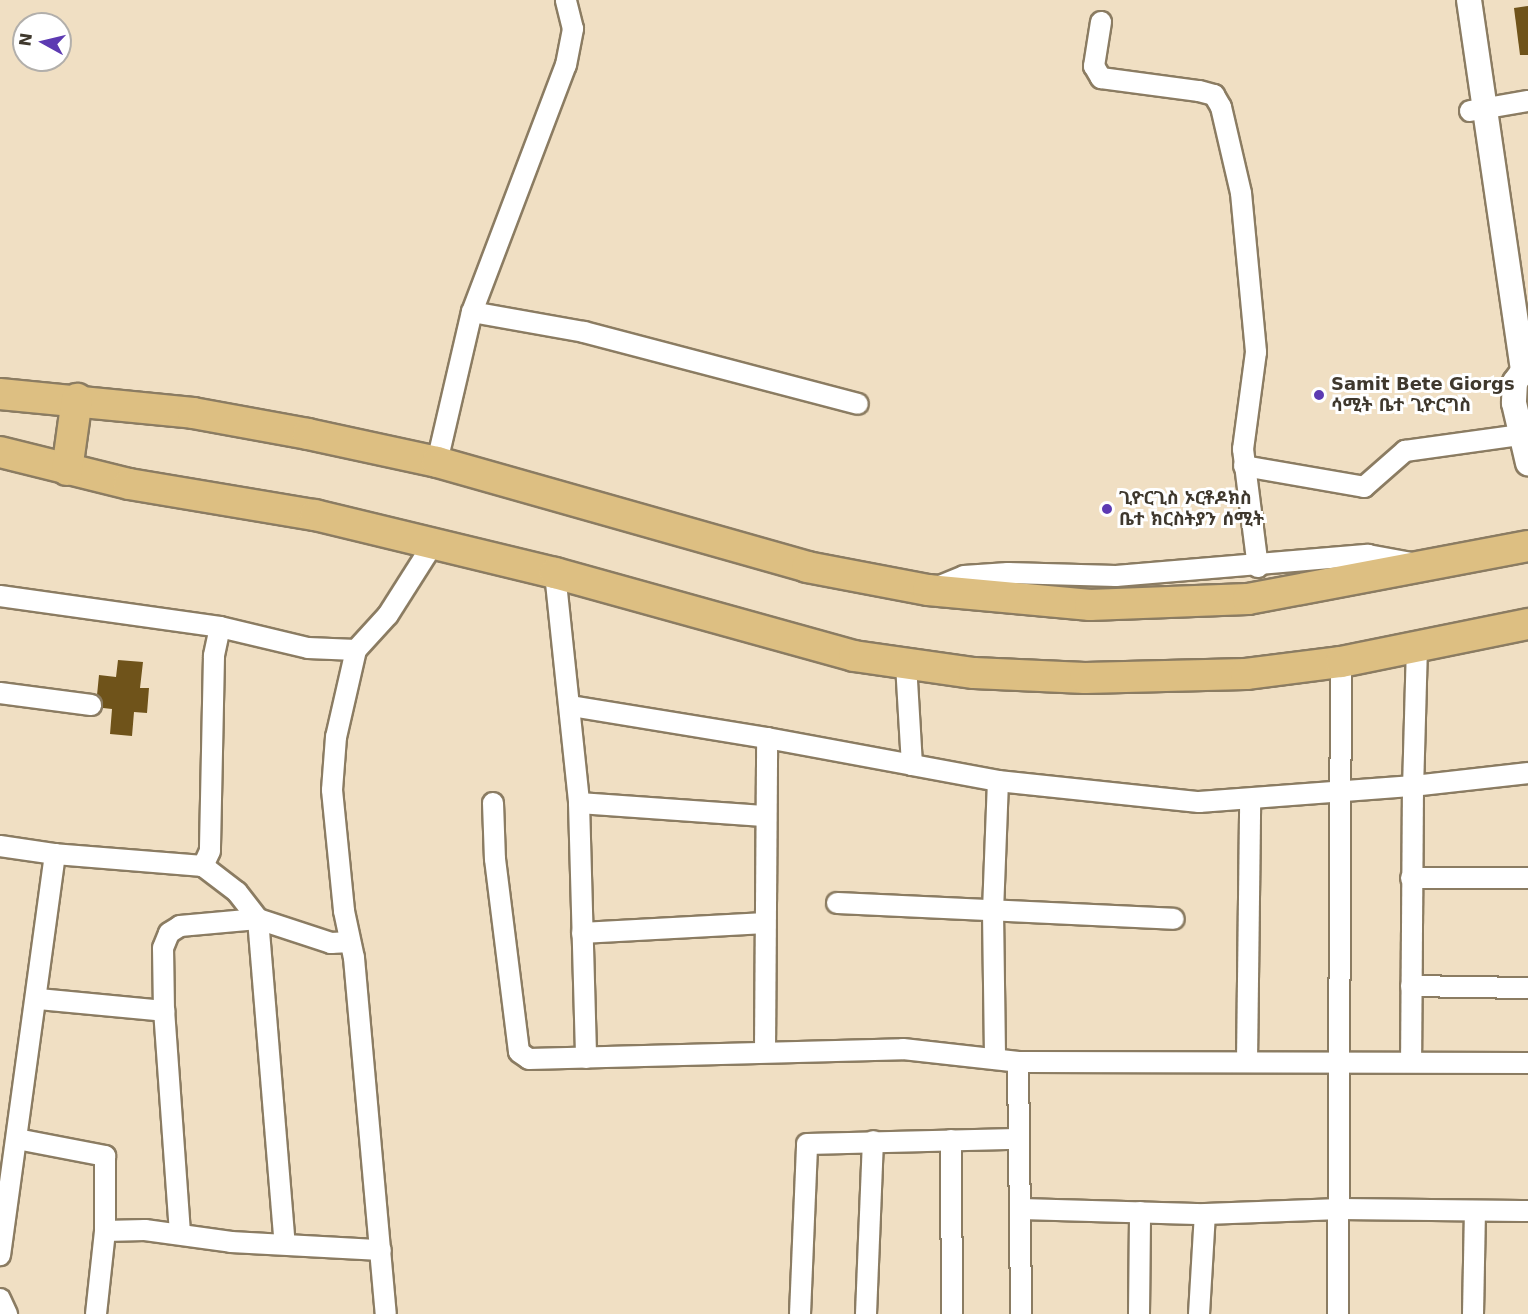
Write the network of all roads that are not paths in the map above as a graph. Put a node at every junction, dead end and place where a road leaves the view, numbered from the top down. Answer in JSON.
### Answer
{"nodes":[{"id":1,"x":566,"y":0,"type":"edge"},
{"id":2,"x":1454,"y":0,"type":"edge"},
{"id":3,"x":1470,"y":0,"type":"edge"},
{"id":4,"x":1101,"y":22,"type":"dead end"},
{"id":5,"x":1528,"y":101,"type":"edge"},
{"id":6,"x":1477,"y":110,"type":"junction"},
{"id":7,"x":472,"y":312,"type":"junction"},
{"id":8,"x":1518,"y":374,"type":"edge"},
{"id":9,"x":0,"y":394,"type":"edge"},
{"id":10,"x":77,"y":399,"type":"junction"},
{"id":11,"x":858,"y":404,"type":"dead end"},
{"id":12,"x":1525,"y":447,"type":"edge"},
{"id":13,"x":0,"y":452,"type":"edge"},
{"id":14,"x":437,"y":462,"type":"junction"},
{"id":15,"x":1244,"y":466,"type":"junction"},
{"id":16,"x":67,"y":470,"type":"junction"},
{"id":17,"x":433,"y":544,"type":"junction"},
{"id":18,"x":1528,"y":546,"type":"edge"},
{"id":19,"x":1258,"y":567,"type":"junction"},
{"id":20,"x":1428,"y":567,"type":"junction"},
{"id":21,"x":555,"y":573,"type":"junction"},
{"id":22,"x":928,"y":591,"type":"junction"},
{"id":23,"x":0,"y":596,"type":"edge"},
{"id":24,"x":1528,"y":624,"type":"edge"},
{"id":25,"x":220,"y":627,"type":"junction"},
{"id":26,"x":1417,"y":646,"type":"junction"},
{"id":27,"x":356,"y":650,"type":"junction"},
{"id":28,"x":1341,"y":662,"type":"junction"},
{"id":29,"x":906,"y":663,"type":"junction"},
{"id":30,"x":0,"y":693,"type":"edge"},
{"id":31,"x":91,"y":705,"type":"dead end"},
{"id":32,"x":571,"y":706,"type":"junction"},
{"id":33,"x":767,"y":738,"type":"junction"},
{"id":34,"x":912,"y":765,"type":"junction"},
{"id":35,"x":1528,"y":772,"type":"edge"},
{"id":36,"x":998,"y":781,"type":"junction"},
{"id":37,"x":1413,"y":786,"type":"junction"},
{"id":38,"x":1342,"y":792,"type":"junction"},
{"id":39,"x":1250,"y":801,"type":"junction"},
{"id":40,"x":579,"y":802,"type":"junction"},
{"id":41,"x":493,"y":803,"type":"dead end"},
{"id":42,"x":764,"y":816,"type":"junction"},
{"id":43,"x":0,"y":846,"type":"edge"},
{"id":44,"x":55,"y":854,"type":"junction"},
{"id":45,"x":204,"y":866,"type":"junction"},
{"id":46,"x":1411,"y":878,"type":"junction"},
{"id":47,"x":1528,"y":878,"type":"edge"},
{"id":48,"x":837,"y":903,"type":"dead end"},
{"id":49,"x":993,"y":912,"type":"junction"},
{"id":50,"x":258,"y":919,"type":"junction"},
{"id":51,"x":1174,"y":919,"type":"dead end"},
{"id":52,"x":765,"y":923,"type":"junction"},
{"id":53,"x":582,"y":933,"type":"junction"},
{"id":54,"x":350,"y":942,"type":"junction"},
{"id":55,"x":1411,"y":986,"type":"junction"},
{"id":56,"x":1528,"y":988,"type":"edge"},
{"id":57,"x":38,"y":999,"type":"junction"},
{"id":58,"x":164,"y":1011,"type":"junction"},
{"id":59,"x":765,"y":1050,"type":"junction"},
{"id":60,"x":586,"y":1058,"type":"junction"},
{"id":61,"x":995,"y":1059,"type":"junction"},
{"id":62,"x":1340,"y":1060,"type":"junction"},
{"id":63,"x":1018,"y":1062,"type":"junction"},
{"id":64,"x":1247,"y":1062,"type":"junction"},
{"id":65,"x":1411,"y":1062,"type":"junction"},
{"id":66,"x":1528,"y":1063,"type":"edge"},
{"id":67,"x":17,"y":1139,"type":"junction"},
{"id":68,"x":1017,"y":1139,"type":"junction"},
{"id":69,"x":951,"y":1140,"type":"junction"},
{"id":70,"x":873,"y":1141,"type":"junction"},
{"id":71,"x":1021,"y":1209,"type":"junction"},
{"id":72,"x":1340,"y":1209,"type":"junction"},
{"id":73,"x":1475,"y":1211,"type":"junction"},
{"id":74,"x":1528,"y":1211,"type":"edge"},
{"id":75,"x":1140,"y":1212,"type":"junction"},
{"id":76,"x":1205,"y":1214,"type":"junction"},
{"id":77,"x":105,"y":1231,"type":"junction"},
{"id":78,"x":180,"y":1233,"type":"junction"},
{"id":79,"x":285,"y":1244,"type":"junction"},
{"id":80,"x":381,"y":1250,"type":"junction"},
{"id":81,"x":0,"y":1255,"type":"edge"},
{"id":82,"x":0,"y":1299,"type":"edge"},
{"id":83,"x":7,"y":1314,"type":"edge"},
{"id":84,"x":96,"y":1314,"type":"edge"},
{"id":85,"x":386,"y":1314,"type":"edge"},
{"id":86,"x":801,"y":1314,"type":"edge"},
{"id":87,"x":866,"y":1314,"type":"edge"},
{"id":88,"x":952,"y":1314,"type":"edge"},
{"id":89,"x":1021,"y":1314,"type":"edge"},
{"id":90,"x":1139,"y":1314,"type":"edge"},
{"id":91,"x":1199,"y":1314,"type":"edge"},
{"id":92,"x":1338,"y":1314,"type":"edge"},
{"id":93,"x":1473,"y":1314,"type":"edge"}],
"edges":[{"from":1,"to":7,"type":"street"},
{"from":2,"to":6,"type":"street"},
{"from":3,"to":6,"type":"street"},
{"from":4,"to":15,"type":"street"},
{"from":5,"to":6,"type":"street"},
{"from":6,"to":8,"type":"street"},
{"from":7,"to":11,"type":"street"},
{"from":7,"to":14,"type":"street"},
{"from":8,"to":12,"type":"street"},
{"from":9,"to":10,"type":"main road"},
{"from":10,"to":14,"type":"main road"},
{"from":10,"to":16,"type":"main road"},
{"from":12,"to":15,"type":"street"},
{"from":13,"to":16,"type":"main road"},
{"from":14,"to":22,"type":"main road"},
{"from":15,"to":19,"type":"street"},
{"from":16,"to":17,"type":"main road"},
{"from":17,"to":21,"type":"main road"},
{"from":17,"to":27,"type":"street"},
{"from":18,"to":20,"type":"main road"},
{"from":19,"to":20,"type":"street"},
{"from":19,"to":22,"type":"street"},
{"from":20,"to":22,"type":"main road"},
{"from":21,"to":29,"type":"main road"},
{"from":21,"to":32,"type":"street"},
{"from":23,"to":25,"type":"street"},
{"from":24,"to":26,"type":"main road"},
{"from":25,"to":27,"type":"street"},
{"from":25,"to":45,"type":"street"},
{"from":26,"to":28,"type":"main road"},
{"from":26,"to":37,"type":"street"},
{"from":27,"to":54,"type":"street"},
{"from":28,"to":29,"type":"main road"},
{"from":28,"to":38,"type":"street"},
{"from":29,"to":34,"type":"street"},
{"from":30,"to":31,"type":"street"},
{"from":32,"to":33,"type":"street"},
{"from":32,"to":40,"type":"street"},
{"from":33,"to":34,"type":"street"},
{"from":33,"to":42,"type":"street"},
{"from":34,"to":36,"type":"street"},
{"from":35,"to":37,"type":"street"},
{"from":36,"to":39,"type":"street"},
{"from":36,"to":49,"type":"street"},
{"from":37,"to":38,"type":"street"},
{"from":37,"to":46,"type":"street"},
{"from":38,"to":39,"type":"street"},
{"from":38,"to":62,"type":"street"},
{"from":39,"to":64,"type":"street"},
{"from":40,"to":42,"type":"street"},
{"from":40,"to":53,"type":"street"},
{"from":41,"to":60,"type":"street"},
{"from":42,"to":52,"type":"street"},
{"from":43,"to":44,"type":"street"},
{"from":44,"to":45,"type":"street"},
{"from":44,"to":57,"type":"street"},
{"from":45,"to":50,"type":"street"},
{"from":46,"to":47,"type":"street"},
{"from":46,"to":55,"type":"street"},
{"from":48,"to":49,"type":"street"},
{"from":49,"to":51,"type":"street"},
{"from":49,"to":61,"type":"street"},
{"from":50,"to":54,"type":"street"},
{"from":50,"to":58,"type":"street"},
{"from":50,"to":79,"type":"street"},
{"from":52,"to":53,"type":"street"},
{"from":52,"to":59,"type":"street"},
{"from":53,"to":60,"type":"street"},
{"from":54,"to":80,"type":"street"},
{"from":55,"to":56,"type":"street"},
{"from":55,"to":65,"type":"street"},
{"from":57,"to":58,"type":"street"},
{"from":57,"to":67,"type":"street"},
{"from":58,"to":78,"type":"street"},
{"from":59,"to":60,"type":"street"},
{"from":59,"to":61,"type":"street"},
{"from":61,"to":63,"type":"street"},
{"from":62,"to":64,"type":"street"},
{"from":62,"to":65,"type":"street"},
{"from":62,"to":72,"type":"street"},
{"from":63,"to":64,"type":"street"},
{"from":63,"to":68,"type":"street"},
{"from":65,"to":66,"type":"street"},
{"from":67,"to":77,"type":"street"},
{"from":67,"to":81,"type":"street"},
{"from":68,"to":69,"type":"street"},
{"from":68,"to":71,"type":"street"},
{"from":69,"to":70,"type":"street"},
{"from":69,"to":88,"type":"street"},
{"from":70,"to":86,"type":"street"},
{"from":70,"to":87,"type":"street"},
{"from":71,"to":75,"type":"street"},
{"from":71,"to":89,"type":"street"},
{"from":72,"to":73,"type":"street"},
{"from":72,"to":76,"type":"street"},
{"from":72,"to":92,"type":"street"},
{"from":73,"to":74,"type":"street"},
{"from":73,"to":93,"type":"street"},
{"from":75,"to":76,"type":"street"},
{"from":75,"to":90,"type":"street"},
{"from":76,"to":91,"type":"street"},
{"from":77,"to":78,"type":"street"},
{"from":77,"to":84,"type":"street"},
{"from":78,"to":79,"type":"street"},
{"from":79,"to":80,"type":"street"},
{"from":80,"to":85,"type":"street"},
{"from":82,"to":83,"type":"street"}]}
